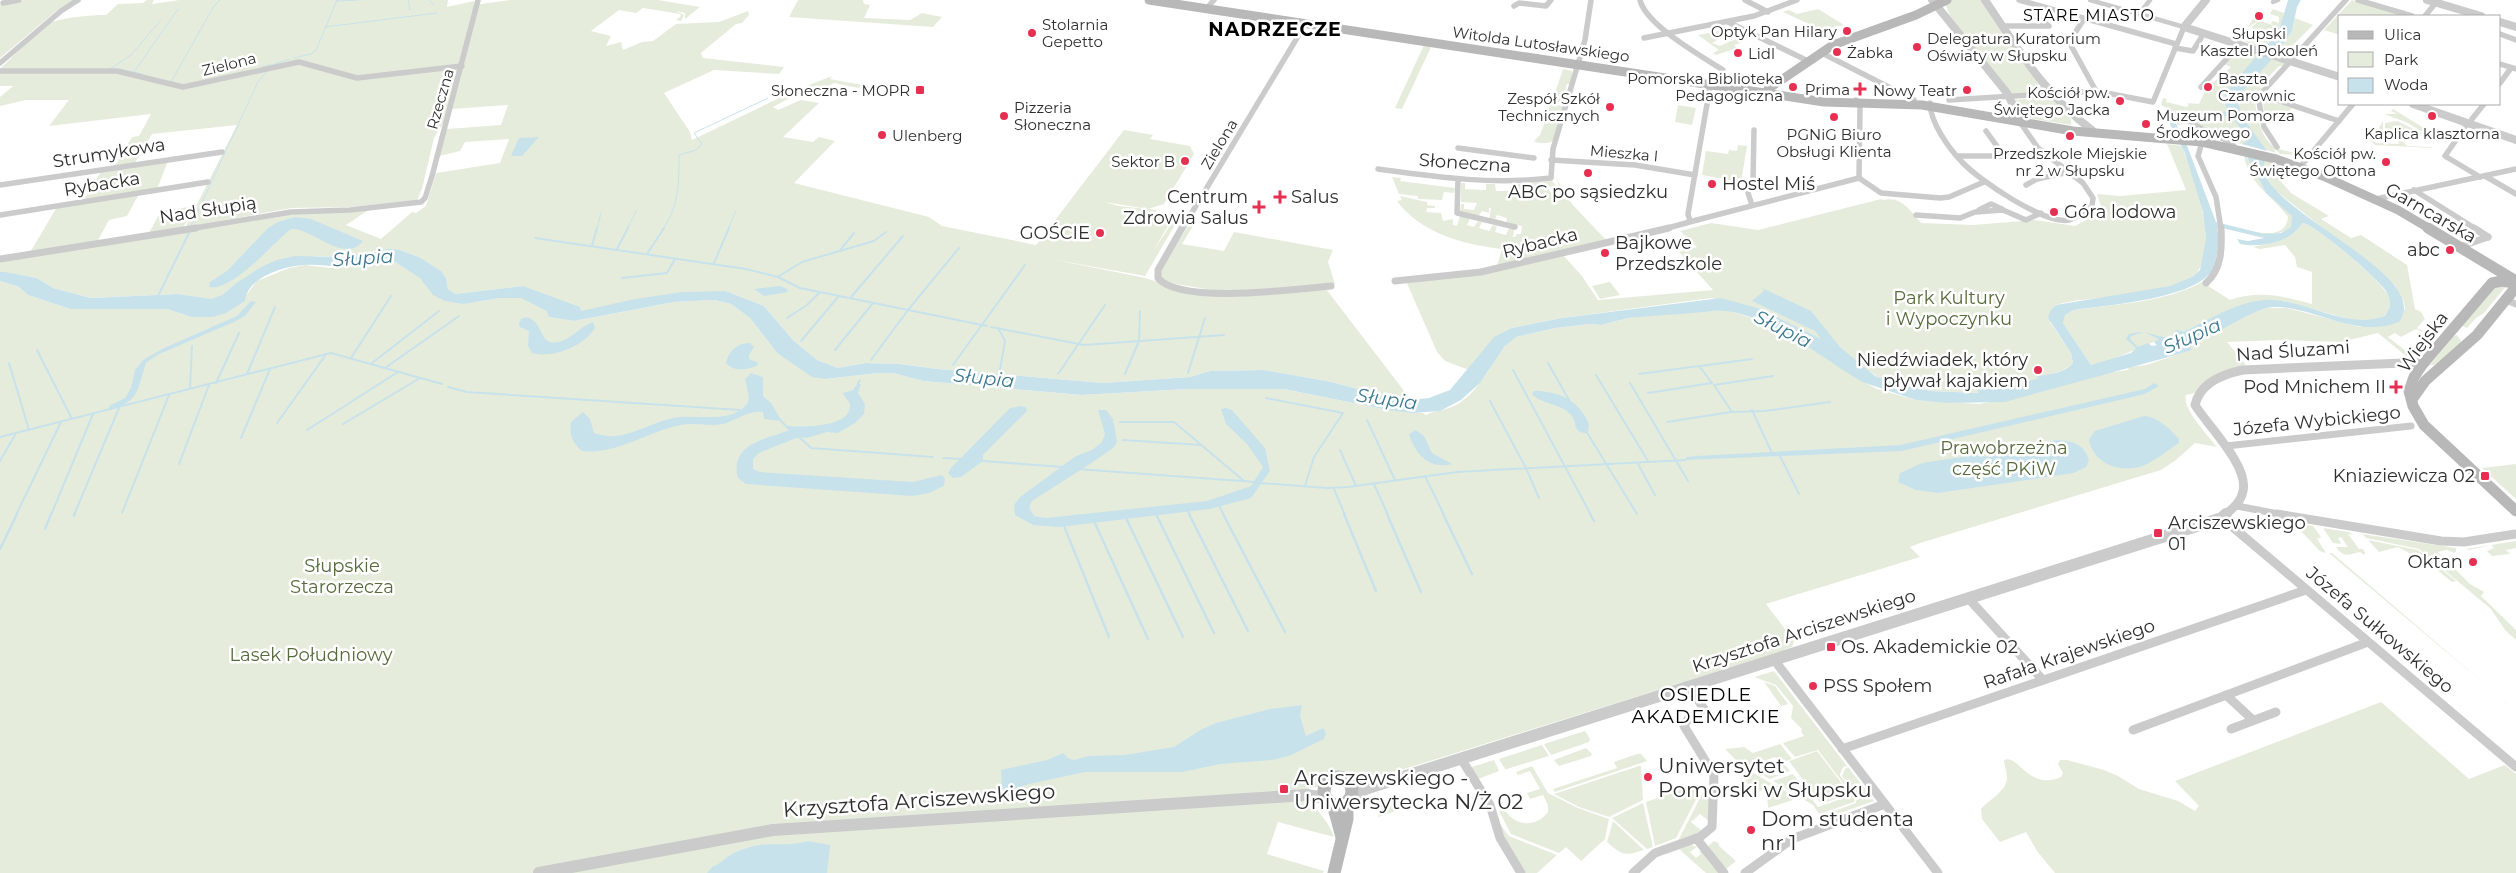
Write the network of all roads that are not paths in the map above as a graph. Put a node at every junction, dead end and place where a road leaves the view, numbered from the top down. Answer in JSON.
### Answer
{"nodes":[{"id":1,"x":19,"y":0,"type":"edge"},
{"id":2,"x":78,"y":0,"type":"edge"},
{"id":3,"x":478,"y":0,"type":"edge"},
{"id":4,"x":1149,"y":0,"type":"edge"},
{"id":5,"x":1214,"y":0,"type":"edge"},
{"id":6,"x":1551,"y":0,"type":"edge"},
{"id":7,"x":1591,"y":0,"type":"edge"},
{"id":8,"x":1640,"y":0,"type":"edge"},
{"id":9,"x":1745,"y":0,"type":"edge"},
{"id":10,"x":1797,"y":0,"type":"edge"},
{"id":11,"x":1985,"y":0,"type":"edge"},
{"id":12,"x":2020,"y":0,"type":"edge"},
{"id":13,"x":2090,"y":0,"type":"edge"},
{"id":14,"x":2150,"y":0,"type":"edge"},
{"id":15,"x":2206,"y":0,"type":"edge"},
{"id":16,"x":2278,"y":0,"type":"edge"},
{"id":17,"x":2346,"y":0,"type":"edge"},
{"id":18,"x":2358,"y":0,"type":"edge"},
{"id":19,"x":2427,"y":0,"type":"edge"},
{"id":20,"x":2437,"y":1,"type":"edge"},
{"id":21,"x":2035,"y":2,"type":"edge"},
{"id":22,"x":2273,"y":2,"type":"dead end"},
{"id":23,"x":3,"y":3,"type":"dead end"},
{"id":24,"x":1939,"y":3,"type":"edge"},
{"id":25,"x":1514,"y":6,"type":"dead end"},
{"id":26,"x":1207,"y":8,"type":"junction"},
{"id":27,"x":1768,"y":12,"type":"junction"},
{"id":28,"x":2139,"y":14,"type":"junction"},
{"id":29,"x":2409,"y":15,"type":"edge"},
{"id":30,"x":2426,"y":15,"type":"edge"},
{"id":31,"x":2478,"y":15,"type":"edge"},
{"id":32,"x":2038,"y":18,"type":"dead end"},
{"id":33,"x":2084,"y":19,"type":"junction"},
{"id":34,"x":1728,"y":22,"type":"junction"},
{"id":35,"x":1306,"y":23,"type":"junction"},
{"id":36,"x":2501,"y":24,"type":"edge"},
{"id":37,"x":2003,"y":26,"type":"junction"},
{"id":38,"x":2184,"y":27,"type":"junction"},
{"id":39,"x":2516,"y":27,"type":"edge"},
{"id":40,"x":1671,"y":33,"type":"junction"},
{"id":41,"x":2501,"y":34,"type":"edge"},
{"id":42,"x":2203,"y":36,"type":"junction"},
{"id":43,"x":1644,"y":38,"type":"dead end"},
{"id":44,"x":2516,"y":40,"type":"edge"},
{"id":45,"x":2241,"y":44,"type":"junction"},
{"id":46,"x":2176,"y":46,"type":"junction"},
{"id":47,"x":1820,"y":52,"type":"junction"},
{"id":48,"x":2287,"y":58,"type":"junction"},
{"id":49,"x":1808,"y":61,"type":"junction"},
{"id":50,"x":0,"y":63,"type":"edge"},
{"id":51,"x":1578,"y":63,"type":"junction"},
{"id":52,"x":2501,"y":64,"type":"edge"},
{"id":53,"x":462,"y":66,"type":"junction"},
{"id":54,"x":2514,"y":68,"type":"edge"},
{"id":55,"x":1723,"y":70,"type":"dead end"},
{"id":56,"x":0,"y":71,"type":"edge"},
{"id":57,"x":2338,"y":76,"type":"edge"},
{"id":58,"x":2501,"y":82,"type":"edge"},
{"id":59,"x":1710,"y":83,"type":"junction"},
{"id":60,"x":2202,"y":87,"type":"dead end"},
{"id":61,"x":2096,"y":91,"type":"junction"},
{"id":62,"x":1767,"y":92,"type":"junction"},
{"id":63,"x":2260,"y":94,"type":"junction"},
{"id":64,"x":2055,"y":96,"type":"junction"},
{"id":65,"x":2010,"y":97,"type":"junction"},
{"id":66,"x":1914,"y":100,"type":"junction"},
{"id":67,"x":1949,"y":100,"type":"dead end"},
{"id":68,"x":1858,"y":102,"type":"junction"},
{"id":69,"x":1929,"y":104,"type":"junction"},
{"id":70,"x":2353,"y":105,"type":"edge"},
{"id":71,"x":2416,"y":105,"type":"edge"},
{"id":72,"x":2483,"y":105,"type":"edge"},
{"id":73,"x":2014,"y":109,"type":"junction"},
{"id":74,"x":2171,"y":112,"type":"dead end"},
{"id":75,"x":2002,"y":115,"type":"junction"},
{"id":76,"x":2472,"y":119,"type":"dead end"},
{"id":77,"x":2021,"y":122,"type":"junction"},
{"id":78,"x":2339,"y":122,"type":"junction"},
{"id":79,"x":2071,"y":126,"type":"junction"},
{"id":80,"x":2466,"y":127,"type":"dead end"},
{"id":81,"x":1754,"y":130,"type":"dead end"},
{"id":82,"x":1986,"y":131,"type":"dead end"},
{"id":83,"x":2516,"y":140,"type":"edge"},
{"id":84,"x":2203,"y":141,"type":"junction"},
{"id":85,"x":2239,"y":147,"type":"junction"},
{"id":86,"x":1458,"y":148,"type":"dead end"},
{"id":87,"x":2041,"y":151,"type":"junction"},
{"id":88,"x":222,"y":152,"type":"dead end"},
{"id":89,"x":2001,"y":152,"type":"junction"},
{"id":90,"x":2276,"y":154,"type":"junction"},
{"id":91,"x":1958,"y":156,"type":"junction"},
{"id":92,"x":1534,"y":158,"type":"dead end"},
{"id":93,"x":1551,"y":160,"type":"junction"},
{"id":94,"x":2301,"y":166,"type":"junction"},
{"id":95,"x":1378,"y":169,"type":"dead end"},
{"id":96,"x":2516,"y":169,"type":"edge"},
{"id":97,"x":2069,"y":172,"type":"junction"},
{"id":98,"x":1695,"y":175,"type":"junction"},
{"id":99,"x":2482,"y":176,"type":"junction"},
{"id":100,"x":1859,"y":178,"type":"junction"},
{"id":101,"x":1458,"y":180,"type":"junction"},
{"id":102,"x":208,"y":182,"type":"dead end"},
{"id":103,"x":1984,"y":182,"type":"junction"},
{"id":104,"x":0,"y":185,"type":"edge"},
{"id":105,"x":2026,"y":185,"type":"dead end"},
{"id":106,"x":2414,"y":190,"type":"junction"},
{"id":107,"x":2516,"y":194,"type":"edge"},
{"id":108,"x":2379,"y":198,"type":"junction"},
{"id":109,"x":421,"y":202,"type":"joint"},
{"id":110,"x":1752,"y":205,"type":"junction"},
{"id":111,"x":2041,"y":213,"type":"junction"},
{"id":112,"x":0,"y":215,"type":"edge"},
{"id":113,"x":1916,"y":215,"type":"dead end"},
{"id":114,"x":1692,"y":220,"type":"junction"},
{"id":115,"x":1515,"y":227,"type":"dead end"},
{"id":116,"x":2465,"y":245,"type":"junction"},
{"id":117,"x":0,"y":258,"type":"edge"},
{"id":118,"x":2484,"y":261,"type":"junction"},
{"id":119,"x":2516,"y":274,"type":"edge"},
{"id":120,"x":1395,"y":281,"type":"dead end"},
{"id":121,"x":2516,"y":282,"type":"edge"},
{"id":122,"x":2206,"y":283,"type":"dead end"},
{"id":123,"x":2492,"y":283,"type":"junction"},
{"id":124,"x":1331,"y":286,"type":"dead end"},
{"id":125,"x":2516,"y":287,"type":"edge"},
{"id":126,"x":2504,"y":299,"type":"junction"},
{"id":127,"x":2516,"y":304,"type":"edge"},
{"id":128,"x":2452,"y":331,"type":"junction"},
{"id":129,"x":2473,"y":340,"type":"junction"},
{"id":130,"x":2395,"y":362,"type":"junction"},
{"id":131,"x":2426,"y":362,"type":"junction"},
{"id":132,"x":2424,"y":373,"type":"junction"},
{"id":133,"x":2411,"y":426,"type":"dead end"},
{"id":134,"x":2226,"y":446,"type":"junction"},
{"id":135,"x":2237,"y":506,"type":"junction"},
{"id":136,"x":2516,"y":511,"type":"edge"},
{"id":137,"x":2222,"y":518,"type":"junction"},
{"id":138,"x":2516,"y":534,"type":"edge"},
{"id":139,"x":2306,"y":590,"type":"junction"},
{"id":140,"x":1968,"y":598,"type":"junction"},
{"id":141,"x":2368,"y":642,"type":"junction"},
{"id":142,"x":1775,"y":661,"type":"junction"},
{"id":143,"x":2043,"y":680,"type":"junction"},
{"id":144,"x":1690,"y":688,"type":"junction"},
{"id":145,"x":2226,"y":695,"type":"junction"},
{"id":146,"x":2276,"y":712,"type":"dead end"},
{"id":147,"x":2253,"y":720,"type":"junction"},
{"id":148,"x":2231,"y":729,"type":"dead end"},
{"id":149,"x":2133,"y":730,"type":"dead end"},
{"id":150,"x":1842,"y":749,"type":"junction"},
{"id":151,"x":1462,"y":760,"type":"junction"},
{"id":152,"x":2516,"y":767,"type":"edge"},
{"id":153,"x":1339,"y":796,"type":"junction"},
{"id":154,"x":1885,"y":804,"type":"junction"},
{"id":155,"x":1696,"y":838,"type":"junction"},
{"id":156,"x":539,"y":873,"type":"edge"},
{"id":157,"x":1334,"y":873,"type":"edge"},
{"id":158,"x":1521,"y":873,"type":"edge"},
{"id":159,"x":1633,"y":873,"type":"edge"},
{"id":160,"x":1724,"y":873,"type":"edge"},
{"id":161,"x":1745,"y":873,"type":"edge"},
{"id":162,"x":1938,"y":873,"type":"edge"}],
"edges":[{"from":1,"to":23,"type":"street"},
{"from":2,"to":50,"type":"street"},
{"from":3,"to":53,"type":"street","name":"Rzeczna"},
{"from":4,"to":26,"type":"main road","name":"Witolda Lutosławskiego"},
{"from":5,"to":26,"type":"street"},
{"from":6,"to":25,"type":"street"},
{"from":7,"to":51,"type":"street"},
{"from":8,"to":40,"type":"street"},
{"from":9,"to":27,"type":"street"},
{"from":10,"to":27,"type":"street"},
{"from":11,"to":37,"type":"street"},
{"from":12,"to":21,"type":"street"},
{"from":13,"to":28,"type":"street"},
{"from":14,"to":28,"type":"street"},
{"from":15,"to":38,"type":"street"},
{"from":16,"to":22,"type":"street"},
{"from":17,"to":48,"type":"street"},
{"from":18,"to":29,"type":"street"},
{"from":19,"to":20,"type":"street"},
{"from":20,"to":30,"type":"street"},
{"from":20,"to":31,"type":"street"},
{"from":21,"to":33,"type":"street"},
{"from":24,"to":47,"type":"main road"},
{"from":24,"to":65,"type":"street"},
{"from":26,"to":35,"type":"main road","name":"Witolda Lutosławskiego"},
{"from":27,"to":34,"type":"street"},
{"from":28,"to":38,"type":"street"},
{"from":32,"to":37,"type":"street"},
{"from":33,"to":46,"type":"street"},
{"from":33,"to":61,"type":"street"},
{"from":34,"to":40,"type":"street"},
{"from":34,"to":49,"type":"street"},
{"from":35,"to":51,"type":"main road","name":"Witolda Lutosławskiego"},
{"from":35,"to":124,"type":"street","name":"Zielona"},
{"from":36,"to":39,"type":"street"},
{"from":37,"to":64,"type":"street"},
{"from":38,"to":42,"type":"street"},
{"from":38,"to":46,"type":"street"},
{"from":40,"to":43,"type":"street"},
{"from":40,"to":55,"type":"street"},
{"from":41,"to":44,"type":"street"},
{"from":42,"to":45,"type":"street"},
{"from":42,"to":46,"type":"street"},
{"from":45,"to":48,"type":"street"},
{"from":45,"to":60,"type":"street"},
{"from":46,"to":61,"type":"street"},
{"from":47,"to":49,"type":"main road"},
{"from":47,"to":66,"type":"street"},
{"from":48,"to":57,"type":"street"},
{"from":48,"to":63,"type":"street"},
{"from":49,"to":62,"type":"main road"},
{"from":51,"to":59,"type":"main road","name":"Witolda Lutosławskiego"},
{"from":51,"to":93,"type":"street"},
{"from":52,"to":54,"type":"street"},
{"from":53,"to":56,"type":"street","name":"Zielona"},
{"from":53,"to":109,"type":"street","name":"Rzeczna"},
{"from":54,"to":58,"type":"street"},
{"from":59,"to":62,"type":"main road","name":"Witolda Lutosławskiego"},
{"from":59,"to":98,"type":"street"},
{"from":61,"to":64,"type":"street"},
{"from":62,"to":68,"type":"main road","name":"Witolda Lutosławskiego"},
{"from":63,"to":78,"type":"street"},
{"from":63,"to":90,"type":"street"},
{"from":64,"to":65,"type":"street"},
{"from":64,"to":79,"type":"street"},
{"from":65,"to":67,"type":"street"},
{"from":65,"to":73,"type":"street"},
{"from":66,"to":68,"type":"main road","name":"Witolda Lutosławskiego"},
{"from":66,"to":69,"type":"main road","name":"Witolda Lutosławskiego"},
{"from":68,"to":69,"type":"main road","name":"Witolda Lutosławskiego"},
{"from":68,"to":100,"type":"street"},
{"from":69,"to":75,"type":"main road"},
{"from":69,"to":77,"type":"main road"},
{"from":69,"to":91,"type":"street"},
{"from":70,"to":78,"type":"street"},
{"from":71,"to":83,"type":"street"},
{"from":72,"to":76,"type":"street"},
{"from":73,"to":75,"type":"street"},
{"from":73,"to":77,"type":"street"},
{"from":74,"to":85,"type":"street"},
{"from":75,"to":77,"type":"main road"},
{"from":77,"to":79,"type":"main road"},
{"from":77,"to":87,"type":"street"},
{"from":78,"to":94,"type":"street"},
{"from":79,"to":84,"type":"main road"},
{"from":79,"to":84,"type":"main road"},
{"from":80,"to":99,"type":"street"},
{"from":81,"to":110,"type":"street"},
{"from":82,"to":89,"type":"street"},
{"from":84,"to":85,"type":"main road","name":"Garncarska"},
{"from":84,"to":122,"type":"street"},
{"from":85,"to":90,"type":"main road","name":"Garncarska"},
{"from":86,"to":92,"type":"street"},
{"from":87,"to":89,"type":"street"},
{"from":87,"to":97,"type":"street"},
{"from":88,"to":104,"type":"street","name":"Strumykowa"},
{"from":89,"to":91,"type":"street"},
{"from":90,"to":94,"type":"main road","name":"Garncarska"},
{"from":91,"to":103,"type":"street"},
{"from":93,"to":98,"type":"street","name":"Mieszka I"},
{"from":93,"to":101,"type":"street","name":"Słoneczna"},
{"from":94,"to":108,"type":"main road","name":"Garncarska"},
{"from":95,"to":101,"type":"street","name":"Słoneczna"},
{"from":96,"to":99,"type":"street"},
{"from":97,"to":105,"type":"street"},
{"from":97,"to":111,"type":"street"},
{"from":98,"to":114,"type":"street"},
{"from":99,"to":106,"type":"street"},
{"from":99,"to":107,"type":"street"},
{"from":100,"to":103,"type":"street"},
{"from":100,"to":110,"type":"street","name":"Rybacka"},
{"from":101,"to":115,"type":"street"},
{"from":102,"to":112,"type":"street","name":"Rybacka"},
{"from":103,"to":111,"type":"street"},
{"from":106,"to":108,"type":"street"},
{"from":106,"to":116,"type":"street"},
{"from":108,"to":116,"type":"main road","name":"Garncarska"},
{"from":108,"to":118,"type":"main road","name":"Garncarska"},
{"from":109,"to":117,"type":"street","name":"Nad Słupią"},
{"from":110,"to":114,"type":"street","name":"Rybacka"},
{"from":111,"to":113,"type":"street"},
{"from":114,"to":120,"type":"street","name":"Rybacka"},
{"from":116,"to":119,"type":"main road","name":"Garncarska"},
{"from":118,"to":121,"type":"main road","name":"Garncarska"},
{"from":118,"to":123,"type":"main road"},
{"from":121,"to":123,"type":"main road"},
{"from":123,"to":128,"type":"main road","name":"Wiejska"},
{"from":125,"to":126,"type":"main road","name":"Wiejska"},
{"from":126,"to":127,"type":"street"},
{"from":126,"to":129,"type":"main road","name":"Wiejska"},
{"from":128,"to":129,"type":"main road"},
{"from":128,"to":131,"type":"main road","name":"Wiejska"},
{"from":129,"to":132,"type":"main road","name":"Wiejska"},
{"from":130,"to":131,"type":"street","name":"Nad Śluzami"},
{"from":130,"to":132,"type":"street","name":"Nad Śluzami"},
{"from":130,"to":134,"type":"street","name":"Nad Śluzami"},
{"from":131,"to":132,"type":"main road","name":"Wiejska"},
{"from":132,"to":136,"type":"main road","name":"Wiejska"},
{"from":133,"to":134,"type":"street","name":"Józefa Wybickiego"},
{"from":134,"to":135,"type":"street","name":"Nad Śluzami"},
{"from":135,"to":137,"type":"street"},
{"from":135,"to":138,"type":"street"},
{"from":137,"to":139,"type":"street","name":"Józefa Sułkowskiego"},
{"from":137,"to":140,"type":"street","name":"Krzysztofa Arciszewskiego"},
{"from":139,"to":141,"type":"street","name":"Józefa Sułkowskiego"},
{"from":139,"to":143,"type":"street","name":"Rafała Krajewskiego"},
{"from":140,"to":142,"type":"street","name":"Krzysztofa Arciszewskiego"},
{"from":140,"to":143,"type":"street"},
{"from":141,"to":145,"type":"street"},
{"from":141,"to":152,"type":"street","name":"Józefa Sułkowskiego"},
{"from":142,"to":144,"type":"street","name":"Krzysztofa Arciszewskiego"},
{"from":142,"to":150,"type":"street"},
{"from":143,"to":150,"type":"street","name":"Rafała Krajewskiego"},
{"from":144,"to":151,"type":"street","name":"Krzysztofa Arciszewskiego"},
{"from":144,"to":155,"type":"street"},
{"from":145,"to":147,"type":"street"},
{"from":145,"to":149,"type":"street"},
{"from":146,"to":147,"type":"street"},
{"from":147,"to":148,"type":"street"},
{"from":150,"to":154,"type":"street"},
{"from":151,"to":153,"type":"street","name":"Krzysztofa Arciszewskiego"},
{"from":151,"to":158,"type":"street"},
{"from":153,"to":156,"type":"street","name":"Krzysztofa Arciszewskiego"},
{"from":153,"to":157,"type":"main road"},
{"from":154,"to":161,"type":"street"},
{"from":154,"to":162,"type":"street"},
{"from":155,"to":159,"type":"street"},
{"from":155,"to":160,"type":"street"}]}
